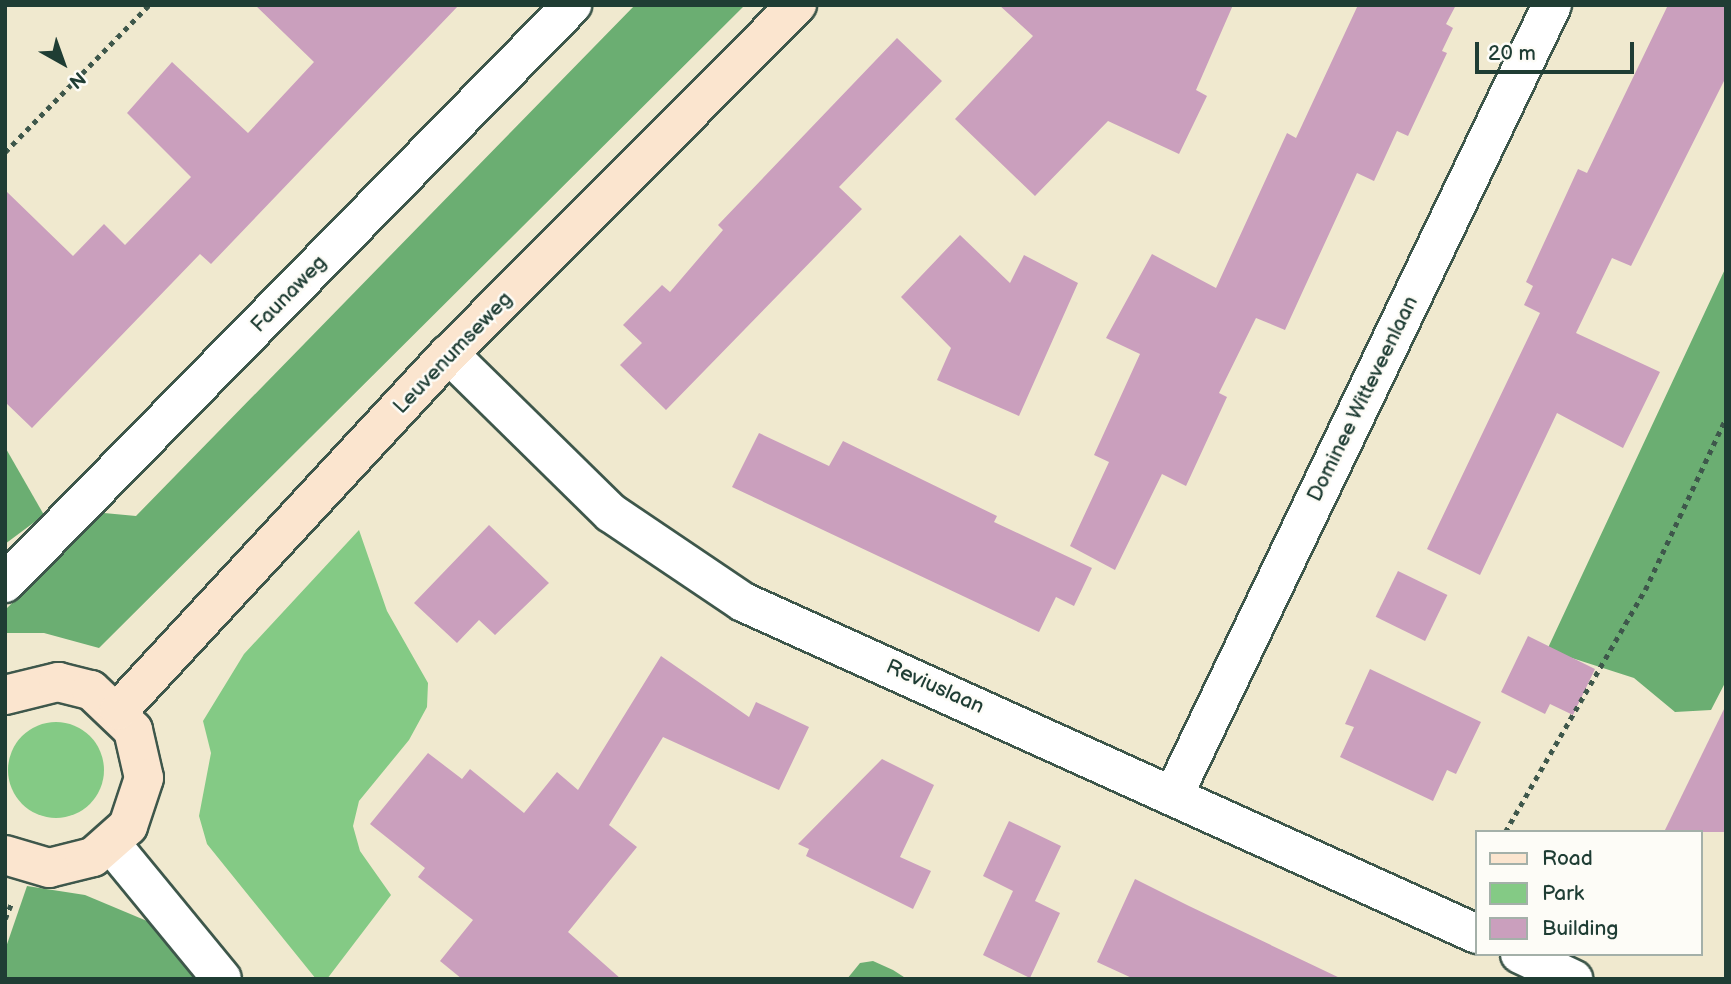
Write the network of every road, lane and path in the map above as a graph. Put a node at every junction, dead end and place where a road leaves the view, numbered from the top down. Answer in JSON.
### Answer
{"nodes":[{"id":1,"x":149,"y":5,"type":"edge"},
{"id":2,"x":572,"y":5,"type":"edge"},
{"id":3,"x":797,"y":5,"type":"edge"},
{"id":4,"x":1552,"y":5,"type":"edge"},
{"id":5,"x":5,"y":152,"type":"edge"},
{"id":6,"x":449,"y":354,"type":"junction"},
{"id":7,"x":1726,"y":418,"type":"edge"},
{"id":8,"x":5,"y":583,"type":"edge"},
{"id":9,"x":5,"y":695,"type":"edge"},
{"id":10,"x":119,"y":710,"type":"junction"},
{"id":11,"x":1174,"y":794,"type":"junction"},
{"id":12,"x":1506,"y":830,"type":"edge"},
{"id":13,"x":112,"y":845,"type":"junction"},
{"id":14,"x":5,"y":855,"type":"edge"},
{"id":15,"x":1476,"y":934,"type":"edge"},
{"id":16,"x":1524,"y":956,"type":"edge"},
{"id":17,"x":222,"y":979,"type":"edge"},
{"id":18,"x":1573,"y":979,"type":"edge"}],
"edges":[{"from":1,"to":5,"type":"path"},
{"from":2,"to":8,"type":"street","name":"Faunaweg"},
{"from":3,"to":6,"type":"main road","name":"Leuvenumseweg"},
{"from":4,"to":11,"type":"street","name":"Dominee Witteveenlaan"},
{"from":6,"to":10,"type":"main road","name":"Leuvenumseweg"},
{"from":6,"to":11,"type":"street","name":"Reviuslaan"},
{"from":7,"to":12,"type":"path"},
{"from":9,"to":10,"type":"main road"},
{"from":10,"to":13,"type":"main road"},
{"from":11,"to":15,"type":"street","name":"Reviuslaan"},
{"from":13,"to":14,"type":"main road"},
{"from":13,"to":17,"type":"street"},
{"from":16,"to":18,"type":"street"}]}
